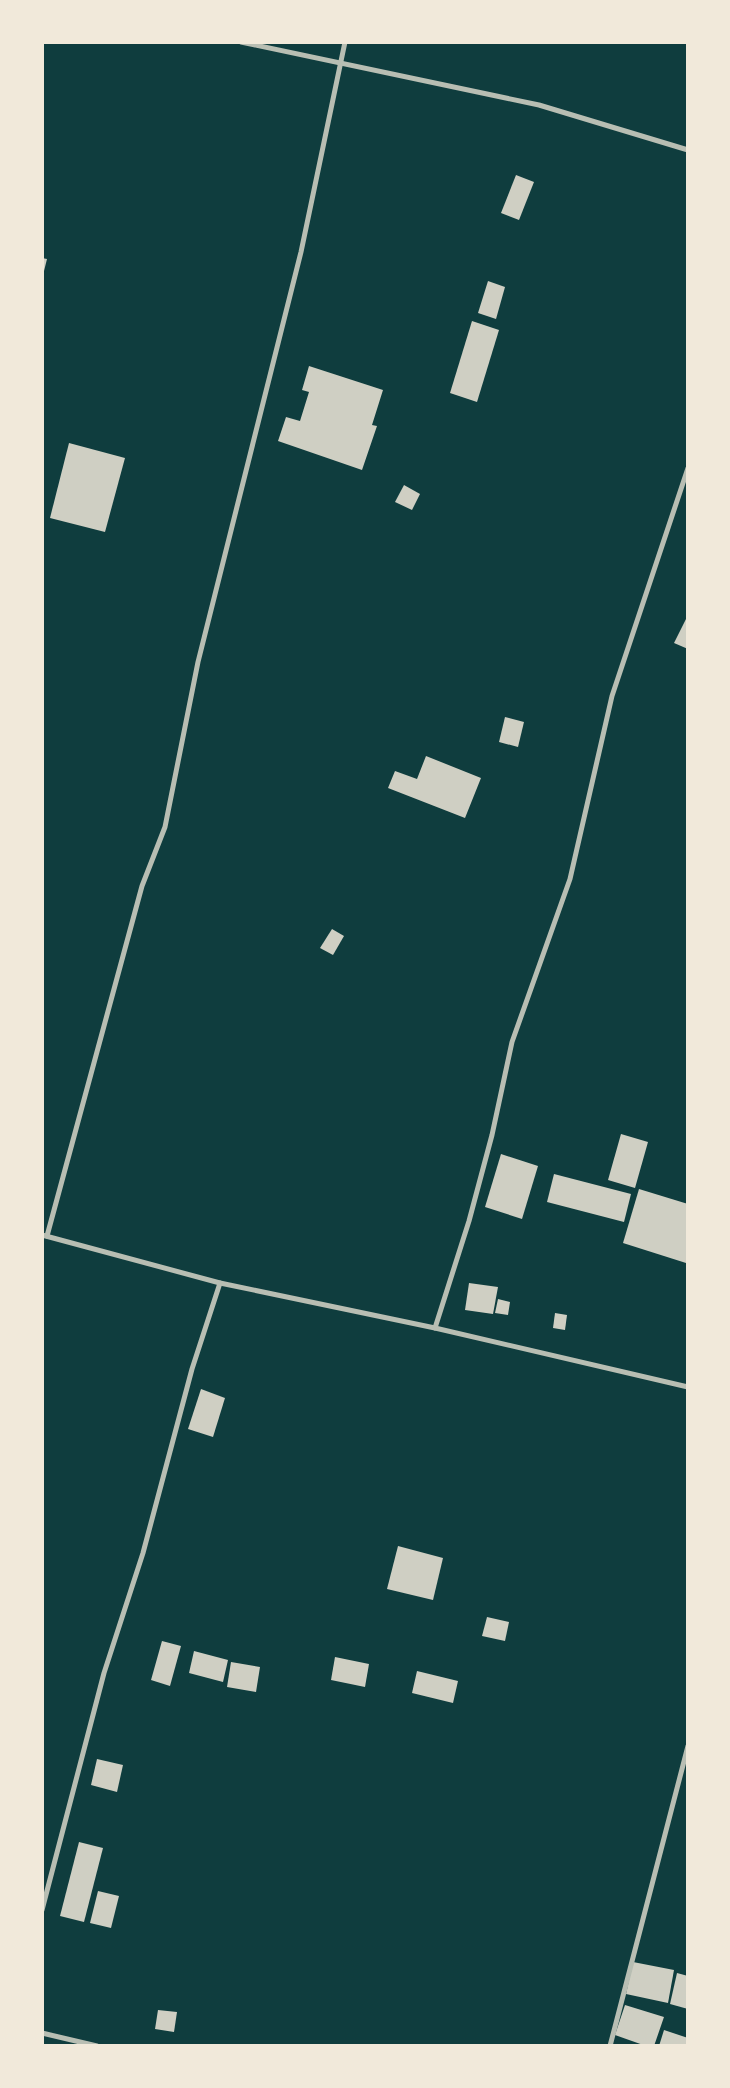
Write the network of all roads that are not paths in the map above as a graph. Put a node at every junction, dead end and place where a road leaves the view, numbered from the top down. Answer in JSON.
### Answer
{"nodes":[{"id":1,"x":240,"y":42,"type":"edge"},
{"id":2,"x":345,"y":42,"type":"edge"},
{"id":3,"x":339,"y":64,"type":"junction"},
{"id":4,"x":688,"y":150,"type":"edge"},
{"id":5,"x":688,"y":468,"type":"edge"},
{"id":6,"x":44,"y":1235,"type":"edge"},
{"id":7,"x":220,"y":1283,"type":"junction"},
{"id":8,"x":435,"y":1328,"type":"junction"},
{"id":9,"x":688,"y":1387,"type":"edge"},
{"id":10,"x":688,"y":1746,"type":"edge"},
{"id":11,"x":42,"y":1910,"type":"edge"},
{"id":12,"x":42,"y":2033,"type":"edge"},
{"id":13,"x":97,"y":2046,"type":"edge"},
{"id":14,"x":610,"y":2046,"type":"edge"}],
"edges":[{"from":1,"to":3,"type":"street"},
{"from":2,"to":3,"type":"street"},
{"from":3,"to":4,"type":"street"},
{"from":3,"to":6,"type":"street"},
{"from":5,"to":8,"type":"street"},
{"from":6,"to":7,"type":"street"},
{"from":7,"to":8,"type":"street"},
{"from":7,"to":11,"type":"street"},
{"from":8,"to":9,"type":"street"},
{"from":10,"to":14,"type":"street"},
{"from":12,"to":13,"type":"street"}]}
